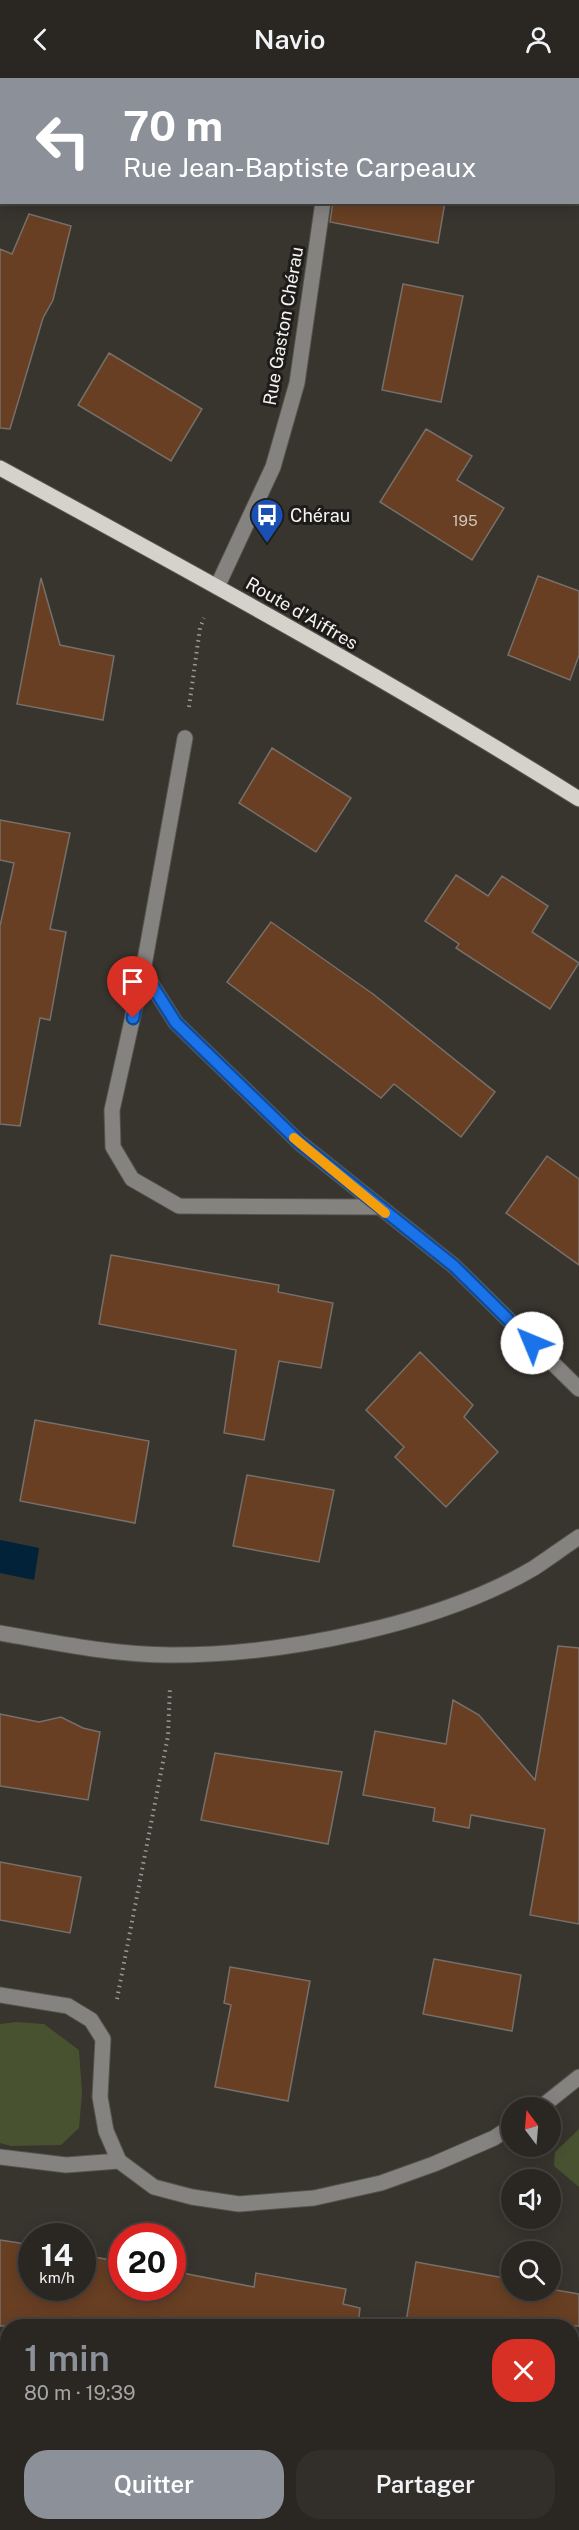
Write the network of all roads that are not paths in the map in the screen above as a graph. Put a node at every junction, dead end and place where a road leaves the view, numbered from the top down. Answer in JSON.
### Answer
{"nodes":[{"id":1,"x":323,"y":204,"type":"edge"},
{"id":2,"x":0,"y":468,"type":"edge"},
{"id":3,"x":217,"y":587,"type":"junction"},
{"id":4,"x":185,"y":738,"type":"road end"},
{"id":5,"x":579,"y":799,"type":"edge"},
{"id":6,"x":143,"y":971,"type":"junction"},
{"id":7,"x":378,"y":1207,"type":"junction"},
{"id":8,"x":579,"y":1389,"type":"edge"},
{"id":9,"x":579,"y":1537,"type":"edge"},
{"id":10,"x":0,"y":1633,"type":"edge"},
{"id":11,"x":0,"y":1995,"type":"edge"},
{"id":12,"x":579,"y":2077,"type":"edge"},
{"id":13,"x":554,"y":2097,"type":"edge"},
{"id":14,"x":501,"y":2133,"type":"edge"},
{"id":15,"x":0,"y":2157,"type":"edge"},
{"id":16,"x":119,"y":2161,"type":"junction"}],
"edges":[{"from":1,"to":3,"type":"street","name":"Rue Gaston Chérau"},
{"from":2,"to":3,"type":"main road","name":"Route d'Aiffres"},
{"from":3,"to":5,"type":"main road","name":"Route d'Aiffres"},
{"from":4,"to":6,"type":"street"},
{"from":6,"to":7,"type":"street"},
{"from":6,"to":7,"type":"street"},
{"from":7,"to":8,"type":"street"},
{"from":9,"to":10,"type":"street"},
{"from":11,"to":16,"type":"street"},
{"from":12,"to":13,"type":"street"},
{"from":14,"to":16,"type":"street"},
{"from":15,"to":16,"type":"street"}]}
